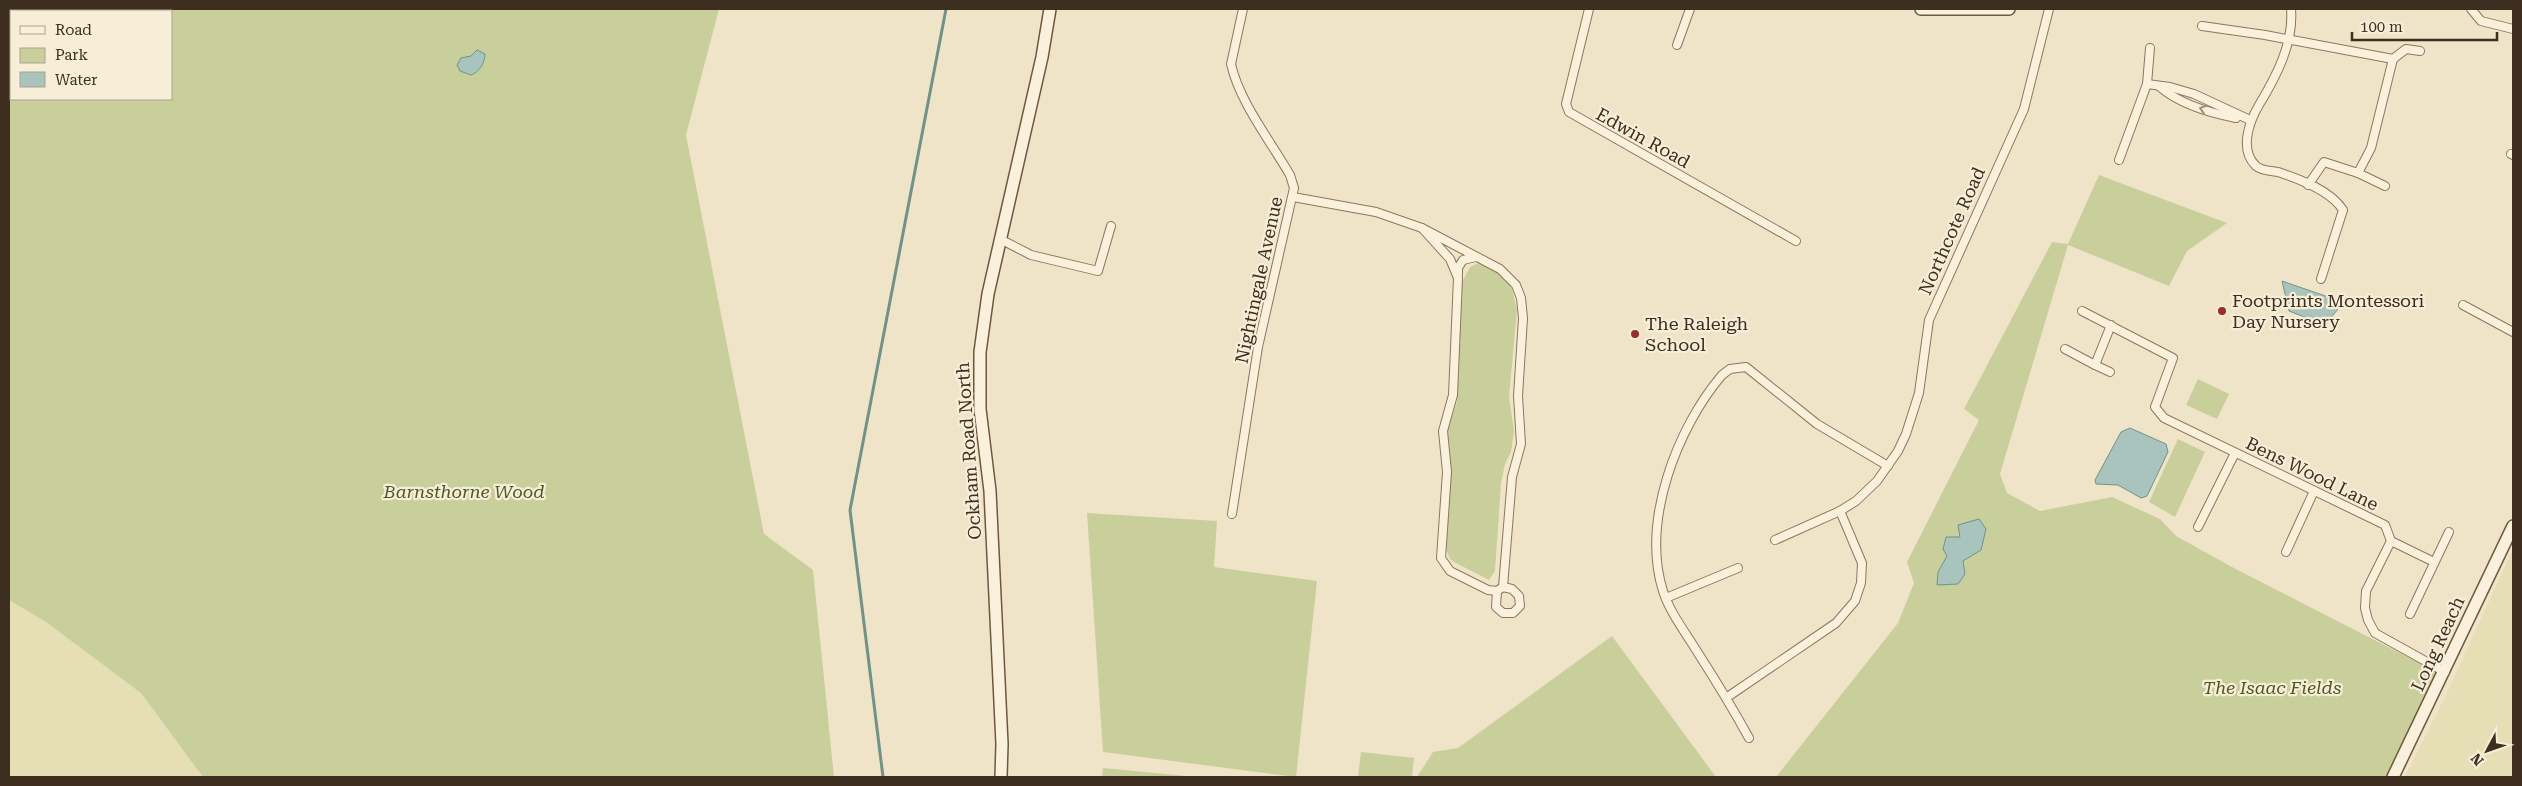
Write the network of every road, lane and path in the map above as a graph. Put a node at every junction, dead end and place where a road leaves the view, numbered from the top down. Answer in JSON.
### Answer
{"nodes":[{"id":1,"x":1050,"y":9,"type":"edge"},
{"id":2,"x":1243,"y":9,"type":"edge"},
{"id":3,"x":1589,"y":9,"type":"edge"},
{"id":4,"x":1690,"y":9,"type":"edge"},
{"id":5,"x":1921,"y":9,"type":"edge"},
{"id":6,"x":2009,"y":9,"type":"edge"},
{"id":7,"x":2049,"y":9,"type":"edge"},
{"id":8,"x":2290,"y":9,"type":"edge"},
{"id":9,"x":2471,"y":9,"type":"edge"},
{"id":10,"x":2202,"y":26,"type":"dead end"},
{"id":11,"x":2513,"y":30,"type":"edge"},
{"id":12,"x":2288,"y":40,"type":"junction"},
{"id":13,"x":1677,"y":46,"type":"dead end"},
{"id":14,"x":2150,"y":48,"type":"dead end"},
{"id":15,"x":2420,"y":51,"type":"dead end"},
{"id":16,"x":2393,"y":59,"type":"junction"},
{"id":17,"x":2147,"y":84,"type":"junction"},
{"id":18,"x":2160,"y":87,"type":"junction"},
{"id":19,"x":2250,"y":120,"type":"junction"},
{"id":20,"x":2119,"y":160,"type":"dead end"},
{"id":21,"x":2358,"y":173,"type":"junction"},
{"id":22,"x":2308,"y":185,"type":"junction"},
{"id":23,"x":2385,"y":186,"type":"dead end"},
{"id":24,"x":1294,"y":197,"type":"junction"},
{"id":25,"x":1111,"y":226,"type":"dead end"},
{"id":26,"x":1422,"y":228,"type":"junction"},
{"id":27,"x":1000,"y":239,"type":"junction"},
{"id":28,"x":1796,"y":241,"type":"dead end"},
{"id":29,"x":1480,"y":258,"type":"junction"},
{"id":30,"x":1458,"y":278,"type":"junction"},
{"id":31,"x":2321,"y":279,"type":"dead end"},
{"id":32,"x":2463,"y":305,"type":"dead end"},
{"id":33,"x":2082,"y":311,"type":"dead end"},
{"id":34,"x":2111,"y":325,"type":"junction"},
{"id":35,"x":2513,"y":332,"type":"edge"},
{"id":36,"x":2065,"y":349,"type":"dead end"},
{"id":37,"x":2095,"y":365,"type":"junction"},
{"id":38,"x":2110,"y":372,"type":"dead end"},
{"id":39,"x":2235,"y":453,"type":"junction"},
{"id":40,"x":1888,"y":466,"type":"junction"},
{"id":41,"x":2314,"y":491,"type":"junction"},
{"id":42,"x":1840,"y":511,"type":"junction"},
{"id":43,"x":1232,"y":514,"type":"dead end"},
{"id":44,"x":2513,"y":526,"type":"edge"},
{"id":45,"x":2198,"y":527,"type":"dead end"},
{"id":46,"x":2449,"y":532,"type":"dead end"},
{"id":47,"x":1775,"y":540,"type":"dead end"},
{"id":48,"x":2391,"y":541,"type":"junction"},
{"id":49,"x":2286,"y":552,"type":"dead end"},
{"id":50,"x":2434,"y":562,"type":"junction"},
{"id":51,"x":1738,"y":568,"type":"dead end"},
{"id":52,"x":1666,"y":598,"type":"junction"},
{"id":53,"x":2410,"y":614,"type":"dead end"},
{"id":54,"x":2445,"y":672,"type":"junction"},
{"id":55,"x":1726,"y":698,"type":"junction"},
{"id":56,"x":1749,"y":738,"type":"dead end"},
{"id":57,"x":1001,"y":777,"type":"edge"},
{"id":58,"x":2393,"y":777,"type":"edge"}],
"edges":[{"from":1,"to":27,"type":"main road","name":"Ockham Road North"},
{"from":2,"to":24,"type":"street","name":"Nightingale Avenue"},
{"from":3,"to":28,"type":"street","name":"Edwin Road"},
{"from":4,"to":13,"type":"street"},
{"from":5,"to":6,"type":"main road"},
{"from":7,"to":40,"type":"street","name":"Northcote Road"},
{"from":8,"to":12,"type":"street"},
{"from":9,"to":11,"type":"street"},
{"from":10,"to":12,"type":"street"},
{"from":12,"to":16,"type":"street"},
{"from":12,"to":19,"type":"street"},
{"from":14,"to":17,"type":"street"},
{"from":15,"to":16,"type":"street"},
{"from":16,"to":21,"type":"street"},
{"from":17,"to":18,"type":"street"},
{"from":17,"to":20,"type":"street"},
{"from":18,"to":19,"type":"street"},
{"from":19,"to":18,"type":"street","one_way":true},
{"from":19,"to":22,"type":"street"},
{"from":21,"to":22,"type":"street"},
{"from":21,"to":23,"type":"street"},
{"from":22,"to":31,"type":"street"},
{"from":24,"to":26,"type":"street"},
{"from":24,"to":43,"type":"street","name":"Nightingale Avenue"},
{"from":25,"to":27,"type":"street"},
{"from":26,"to":29,"type":"street"},
{"from":26,"to":30,"type":"street"},
{"from":27,"to":57,"type":"main road","name":"Ockham Road North"},
{"from":29,"to":30,"type":"street"},
{"from":29,"to":30,"type":"street"},
{"from":32,"to":35,"type":"street"},
{"from":33,"to":34,"type":"street"},
{"from":34,"to":37,"type":"street"},
{"from":34,"to":39,"type":"street","name":"Bens Wood Lane"},
{"from":36,"to":37,"type":"street"},
{"from":37,"to":38,"type":"street"},
{"from":39,"to":41,"type":"street","name":"Bens Wood Lane"},
{"from":39,"to":45,"type":"street"},
{"from":40,"to":42,"type":"street","name":"Northcote Road"},
{"from":40,"to":52,"type":"street"},
{"from":41,"to":48,"type":"street","name":"Bens Wood Lane"},
{"from":41,"to":49,"type":"street"},
{"from":42,"to":47,"type":"street","name":"Northcote Road"},
{"from":42,"to":55,"type":"street"},
{"from":44,"to":54,"type":"main road","name":"Long Reach"},
{"from":46,"to":50,"type":"street"},
{"from":48,"to":50,"type":"street"},
{"from":48,"to":54,"type":"street"},
{"from":50,"to":53,"type":"street"},
{"from":51,"to":52,"type":"street"},
{"from":52,"to":55,"type":"street"},
{"from":54,"to":58,"type":"main road","name":"Long Reach"},
{"from":55,"to":56,"type":"street"}]}
